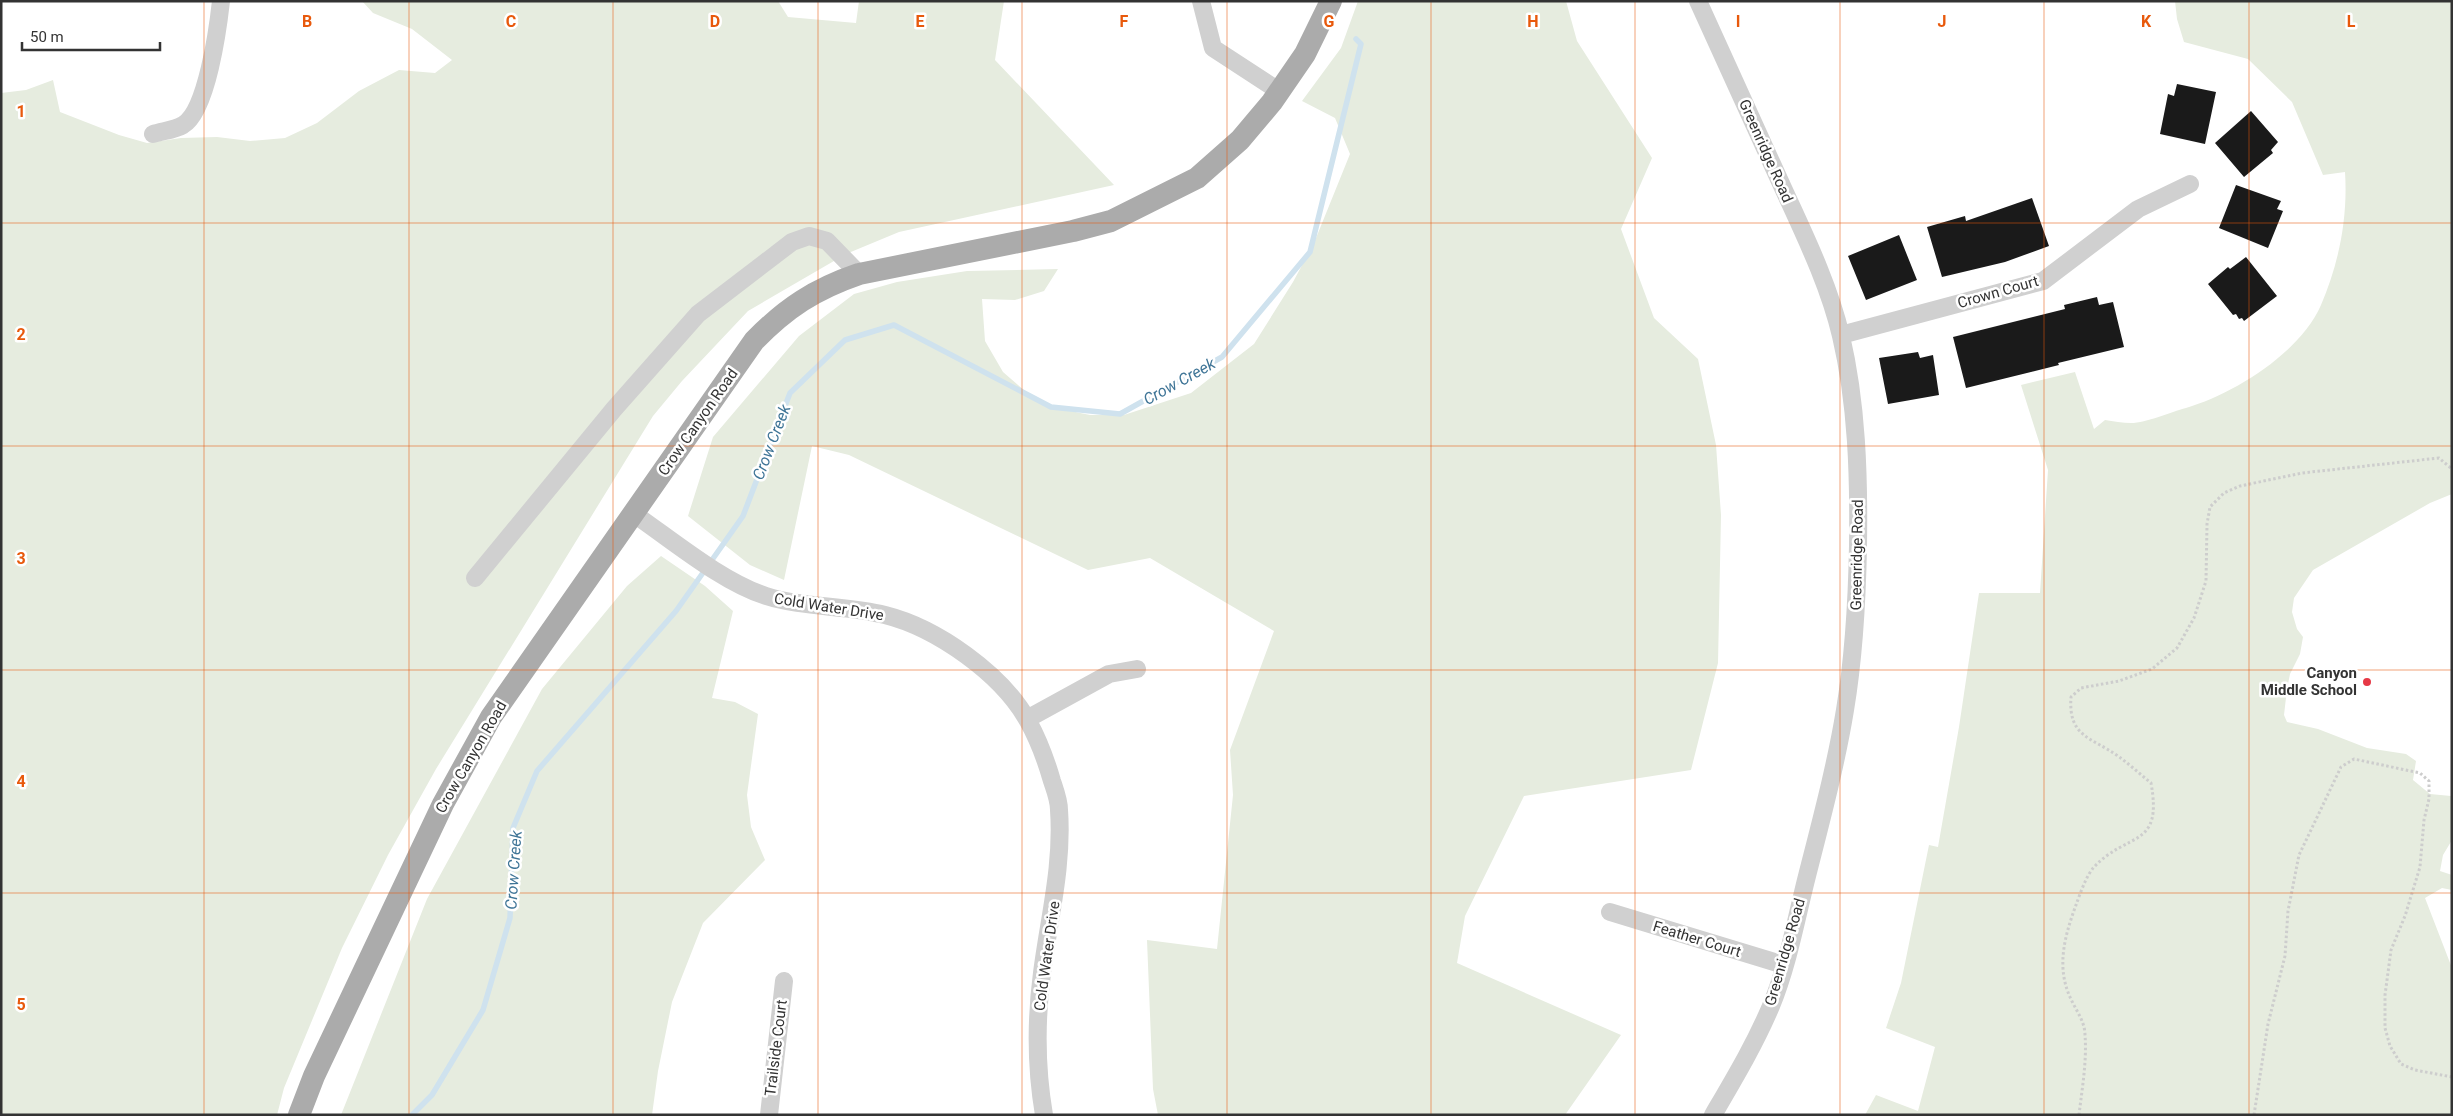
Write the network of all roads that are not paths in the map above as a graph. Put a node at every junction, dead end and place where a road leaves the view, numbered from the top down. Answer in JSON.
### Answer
{"nodes":[{"id":1,"x":221,"y":1,"type":"edge"},
{"id":2,"x":1201,"y":1,"type":"edge"},
{"id":3,"x":1331,"y":1,"type":"edge"},
{"id":4,"x":1698,"y":1,"type":"edge"},
{"id":5,"x":1279,"y":91,"type":"junction"},
{"id":6,"x":153,"y":134,"type":"dead end"},
{"id":7,"x":2190,"y":184,"type":"dead end"},
{"id":8,"x":859,"y":274,"type":"junction"},
{"id":9,"x":1841,"y":335,"type":"junction"},
{"id":10,"x":634,"y":514,"type":"junction"},
{"id":11,"x":475,"y":578,"type":"dead end"},
{"id":12,"x":1138,"y":669,"type":"dead end"},
{"id":13,"x":1027,"y":720,"type":"junction"},
{"id":14,"x":1610,"y":912,"type":"dead end"},
{"id":15,"x":1784,"y":965,"type":"junction"},
{"id":16,"x":784,"y":981,"type":"dead end"},
{"id":17,"x":299,"y":1115,"type":"edge"},
{"id":18,"x":769,"y":1115,"type":"edge"},
{"id":19,"x":1044,"y":1115,"type":"edge"},
{"id":20,"x":1713,"y":1115,"type":"edge"}],
"edges":[{"from":1,"to":6,"type":"street"},
{"from":2,"to":5,"type":"street"},
{"from":3,"to":5,"type":"main road","name":"Crow Canyon Road"},
{"from":4,"to":9,"type":"street","name":"Greenridge Road"},
{"from":5,"to":8,"type":"main road","name":"Crow Canyon Road"},
{"from":7,"to":9,"type":"street","name":"Crown Court"},
{"from":8,"to":10,"type":"main road","name":"Crow Canyon Road"},
{"from":8,"to":11,"type":"street"},
{"from":9,"to":15,"type":"street","name":"Greenridge Road"},
{"from":10,"to":13,"type":"street","name":"Cold Water Drive"},
{"from":10,"to":17,"type":"main road","name":"Crow Canyon Road"},
{"from":12,"to":13,"type":"street"},
{"from":13,"to":19,"type":"street","name":"Cold Water Drive"},
{"from":14,"to":15,"type":"street","name":"Feather Court"},
{"from":15,"to":20,"type":"street","name":"Greenridge Road"},
{"from":16,"to":18,"type":"street","name":"Trailside Court"}]}
